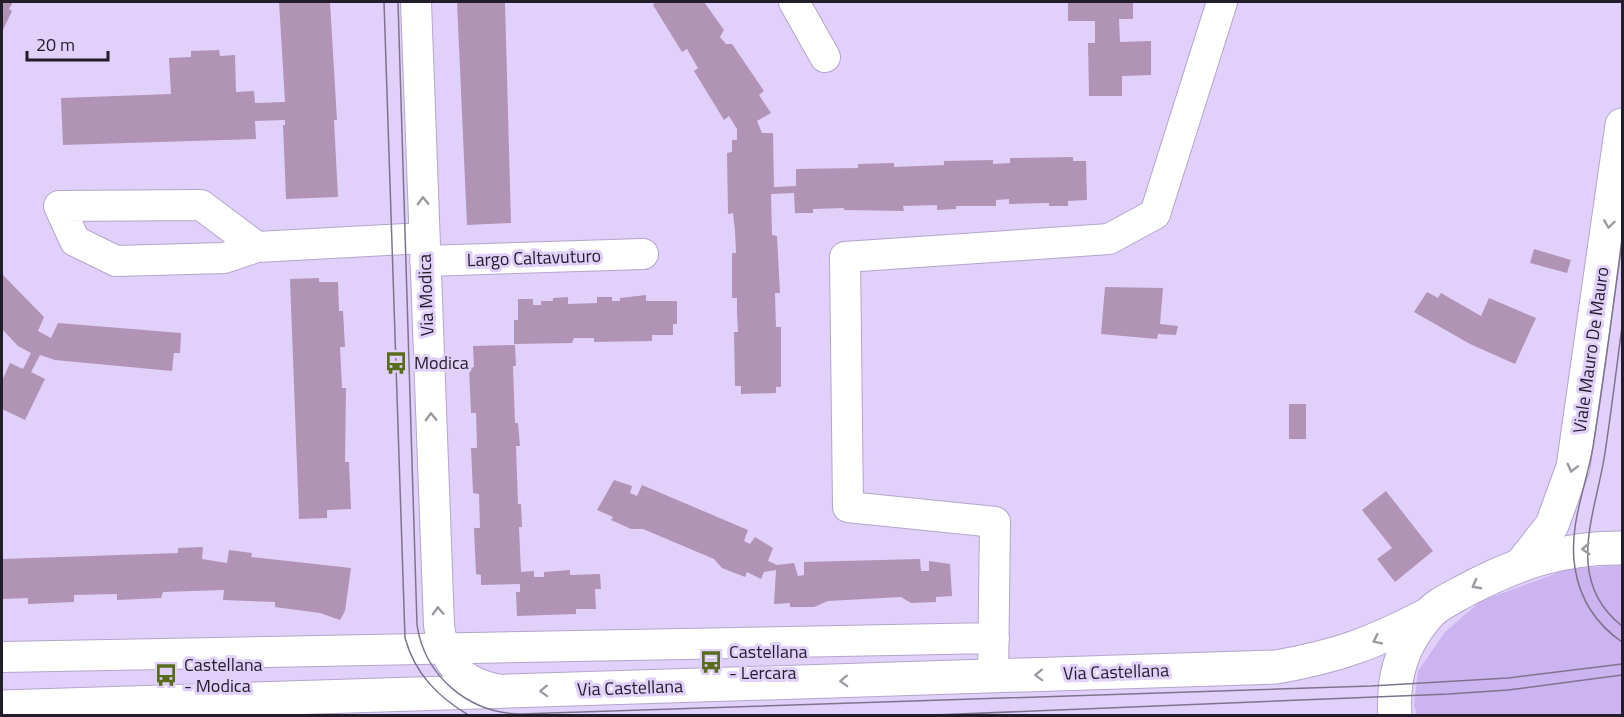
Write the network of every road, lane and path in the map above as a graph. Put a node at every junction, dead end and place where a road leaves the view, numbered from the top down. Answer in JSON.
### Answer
{"nodes":[{"id":1,"x":416,"y":2,"type":"edge"},
{"id":2,"x":794,"y":2,"type":"edge"},
{"id":3,"x":1222,"y":2,"type":"edge"},
{"id":4,"x":825,"y":57,"type":"dead end"},
{"id":5,"x":1623,"y":125,"type":"edge"},
{"id":6,"x":257,"y":247,"type":"junction"},
{"id":7,"x":424,"y":250,"type":"junction"},
{"id":8,"x":644,"y":254,"type":"dead end"},
{"id":9,"x":1623,"y":548,"type":"edge"},
{"id":10,"x":1523,"y":562,"type":"junction"},
{"id":11,"x":1429,"y":614,"type":"junction"},
{"id":12,"x":994,"y":638,"type":"junction"},
{"id":13,"x":443,"y":649,"type":"junction"},
{"id":14,"x":2,"y":657,"type":"edge"},
{"id":15,"x":993,"y":676,"type":"junction"},
{"id":16,"x":509,"y":692,"type":"junction"},
{"id":17,"x":2,"y":707,"type":"edge"},
{"id":18,"x":1395,"y":716,"type":"edge"}],
"edges":[{"from":7,"to":1,"type":"street","name":"Via Modica","one_way":true},
{"from":2,"to":4,"type":"street"},
{"from":3,"to":12,"type":"street"},
{"from":5,"to":10,"type":"main road","name":"Viale Mauro De Mauro","one_way":true},
{"from":6,"to":6,"type":"street","name":"Largo Caltavuturo"},
{"from":6,"to":7,"type":"street","name":"Largo Caltavuturo"},
{"from":7,"to":8,"type":"street","name":"Largo Caltavuturo"},
{"from":13,"to":7,"type":"street","name":"Via Modica","one_way":true},
{"from":9,"to":10,"type":"main road","one_way":true},
{"from":10,"to":11,"type":"main road","one_way":true},
{"from":11,"to":15,"type":"main road","name":"Via Castellana","one_way":true},
{"from":11,"to":18,"type":"main road"},
{"from":12,"to":13,"type":"street"},
{"from":12,"to":15,"type":"street"},
{"from":13,"to":14,"type":"street"},
{"from":13,"to":16,"type":"street","name":"Via Modica"},
{"from":15,"to":16,"type":"main road","name":"Via Castellana","one_way":true},
{"from":16,"to":17,"type":"main road","name":"Via Castellana"}]}
